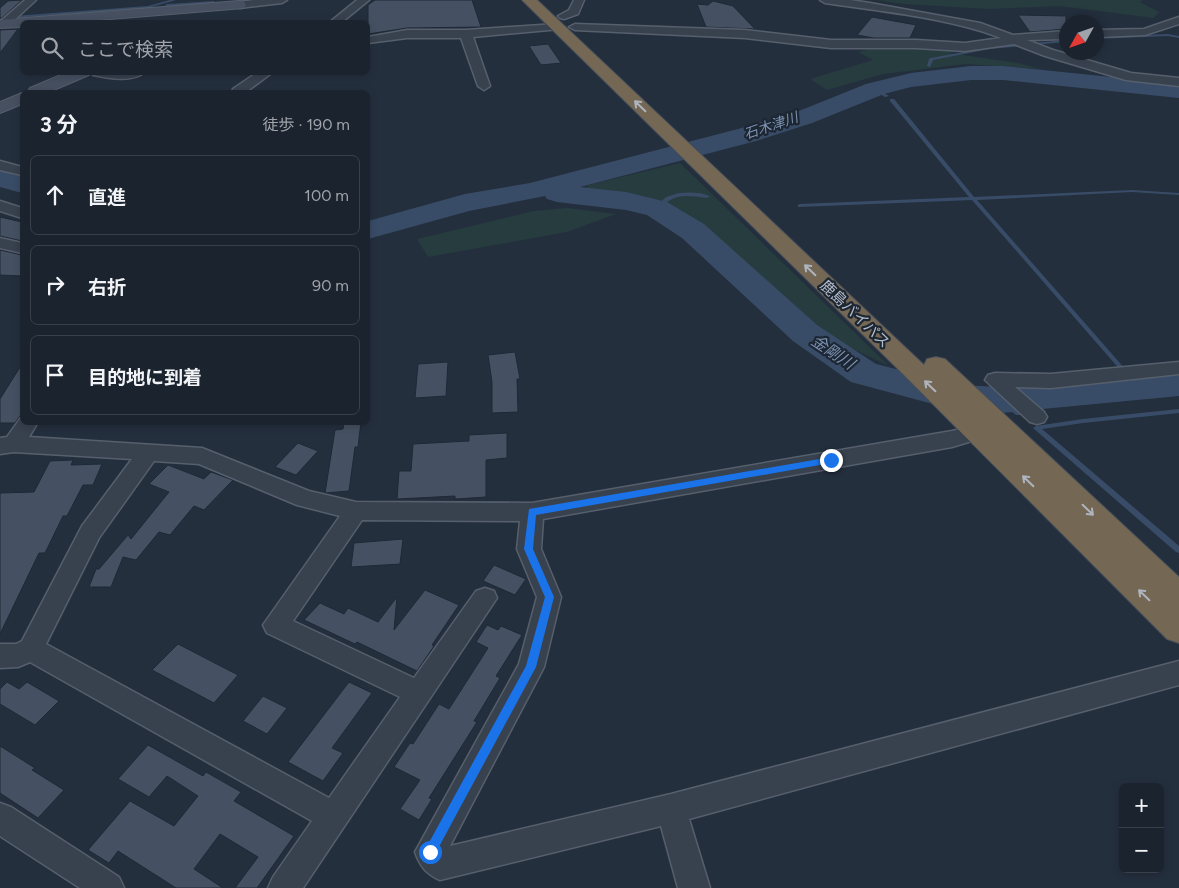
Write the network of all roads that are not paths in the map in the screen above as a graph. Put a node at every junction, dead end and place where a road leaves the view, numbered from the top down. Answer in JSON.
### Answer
{"nodes":[{"id":1,"x":30,"y":0,"type":"edge"},
{"id":2,"x":282,"y":0,"type":"edge"},
{"id":3,"x":364,"y":0,"type":"edge"},
{"id":4,"x":529,"y":0,"type":"edge"},
{"id":5,"x":546,"y":0,"type":"edge"},
{"id":6,"x":579,"y":0,"type":"edge"},
{"id":7,"x":825,"y":0,"type":"edge"},
{"id":8,"x":245,"y":3,"type":"edge"},
{"id":9,"x":178,"y":10,"type":"junction"},
{"id":10,"x":20,"y":20,"type":"edge"},
{"id":11,"x":23,"y":20,"type":"edge"},
{"id":12,"x":191,"y":20,"type":"edge"},
{"id":13,"x":203,"y":20,"type":"edge"},
{"id":14,"x":338,"y":20,"type":"edge"},
{"id":15,"x":1179,"y":20,"type":"edge"},
{"id":16,"x":7,"y":21,"type":"edge"},
{"id":17,"x":565,"y":23,"type":"junction"},
{"id":18,"x":466,"y":34,"type":"junction"},
{"id":19,"x":1104,"y":34,"type":"edge"},
{"id":20,"x":1059,"y":36,"type":"edge"},
{"id":21,"x":370,"y":40,"type":"edge"},
{"id":22,"x":1019,"y":42,"type":"junction"},
{"id":23,"x":76,"y":75,"type":"edge"},
{"id":24,"x":262,"y":75,"type":"edge"},
{"id":25,"x":1179,"y":82,"type":"edge"},
{"id":26,"x":484,"y":86,"type":"dead end"},
{"id":27,"x":41,"y":90,"type":"edge"},
{"id":28,"x":241,"y":90,"type":"edge"},
{"id":29,"x":20,"y":99,"type":"edge"},
{"id":30,"x":0,"y":108,"type":"edge"},
{"id":31,"x":710,"y":164,"type":"junction"},
{"id":32,"x":0,"y":165,"type":"edge"},
{"id":33,"x":20,"y":170,"type":"edge"},
{"id":34,"x":0,"y":206,"type":"edge"},
{"id":35,"x":20,"y":212,"type":"edge"},
{"id":36,"x":0,"y":243,"type":"edge"},
{"id":37,"x":20,"y":248,"type":"edge"},
{"id":38,"x":1179,"y":368,"type":"edge"},
{"id":39,"x":952,"y":394,"type":"junction"},
{"id":40,"x":25,"y":425,"type":"edge"},
{"id":41,"x":989,"y":425,"type":"junction"},
{"id":42,"x":7,"y":445,"type":"edge"},
{"id":43,"x":149,"y":452,"type":"junction"},
{"id":44,"x":356,"y":511,"type":"junction"},
{"id":45,"x":532,"y":512,"type":"junction"},
{"id":46,"x":1179,"y":597,"type":"edge"},
{"id":47,"x":485,"y":598,"type":"dead end"},
{"id":48,"x":1179,"y":629,"type":"edge"},
{"id":49,"x":31,"y":649,"type":"junction"},
{"id":50,"x":0,"y":656,"type":"edge"},
{"id":51,"x":1179,"y":673,"type":"edge"},
{"id":52,"x":419,"y":693,"type":"junction"},
{"id":53,"x":671,"y":809,"type":"junction"},
{"id":54,"x":334,"y":817,"type":"junction"},
{"id":55,"x":0,"y":818,"type":"edge"},
{"id":56,"x":108,"y":888,"type":"edge"},
{"id":57,"x":284,"y":888,"type":"edge"},
{"id":58,"x":694,"y":888,"type":"edge"}],
"edges":[{"from":1,"to":16,"type":"street"},
{"from":2,"to":8,"type":"street"},
{"from":3,"to":14,"type":"street"},
{"from":4,"to":17,"type":"highway","name":"鹿島バイパス"},
{"from":5,"to":17,"type":"highway","name":"鹿島バイパス"},
{"from":6,"to":17,"type":"street"},
{"from":7,"to":22,"type":"street"},
{"from":8,"to":9,"type":"street"},
{"from":8,"to":13,"type":"street"},
{"from":9,"to":11,"type":"street"},
{"from":9,"to":12,"type":"street"},
{"from":10,"to":16,"type":"street"},
{"from":15,"to":19,"type":"street"},
{"from":17,"to":18,"type":"street"},
{"from":17,"to":22,"type":"street"},
{"from":17,"to":31,"type":"highway","name":"鹿島バイパス"},
{"from":18,"to":21,"type":"street"},
{"from":18,"to":26,"type":"street"},
{"from":20,"to":22,"type":"street"},
{"from":22,"to":25,"type":"street"},
{"from":23,"to":27,"type":"street"},
{"from":24,"to":28,"type":"street"},
{"from":29,"to":30,"type":"street"},
{"from":31,"to":39,"type":"highway","name":"鹿島バイパス"},
{"from":39,"to":31,"type":"highway","name":"鹿島バイパス","one_way":true},
{"from":32,"to":33,"type":"street"},
{"from":34,"to":35,"type":"street"},
{"from":36,"to":37,"type":"street"},
{"from":38,"to":41,"type":"street"},
{"from":39,"to":41,"type":"highway","name":"鹿島バイパス"},
{"from":40,"to":42,"type":"street"},
{"from":41,"to":45,"type":"street"},
{"from":41,"to":46,"type":"highway","name":"鹿島バイパス","one_way":true},
{"from":48,"to":41,"type":"highway","name":"鹿島バイパス","one_way":true},
{"from":42,"to":43,"type":"street"},
{"from":43,"to":44,"type":"street"},
{"from":43,"to":49,"type":"street"},
{"from":44,"to":45,"type":"street"},
{"from":44,"to":52,"type":"street"},
{"from":45,"to":53,"type":"street"},
{"from":47,"to":52,"type":"street"},
{"from":49,"to":50,"type":"street"},
{"from":49,"to":54,"type":"street"},
{"from":51,"to":53,"type":"street"},
{"from":52,"to":54,"type":"street"},
{"from":53,"to":58,"type":"street"},
{"from":54,"to":57,"type":"street"},
{"from":55,"to":56,"type":"street"}]}
